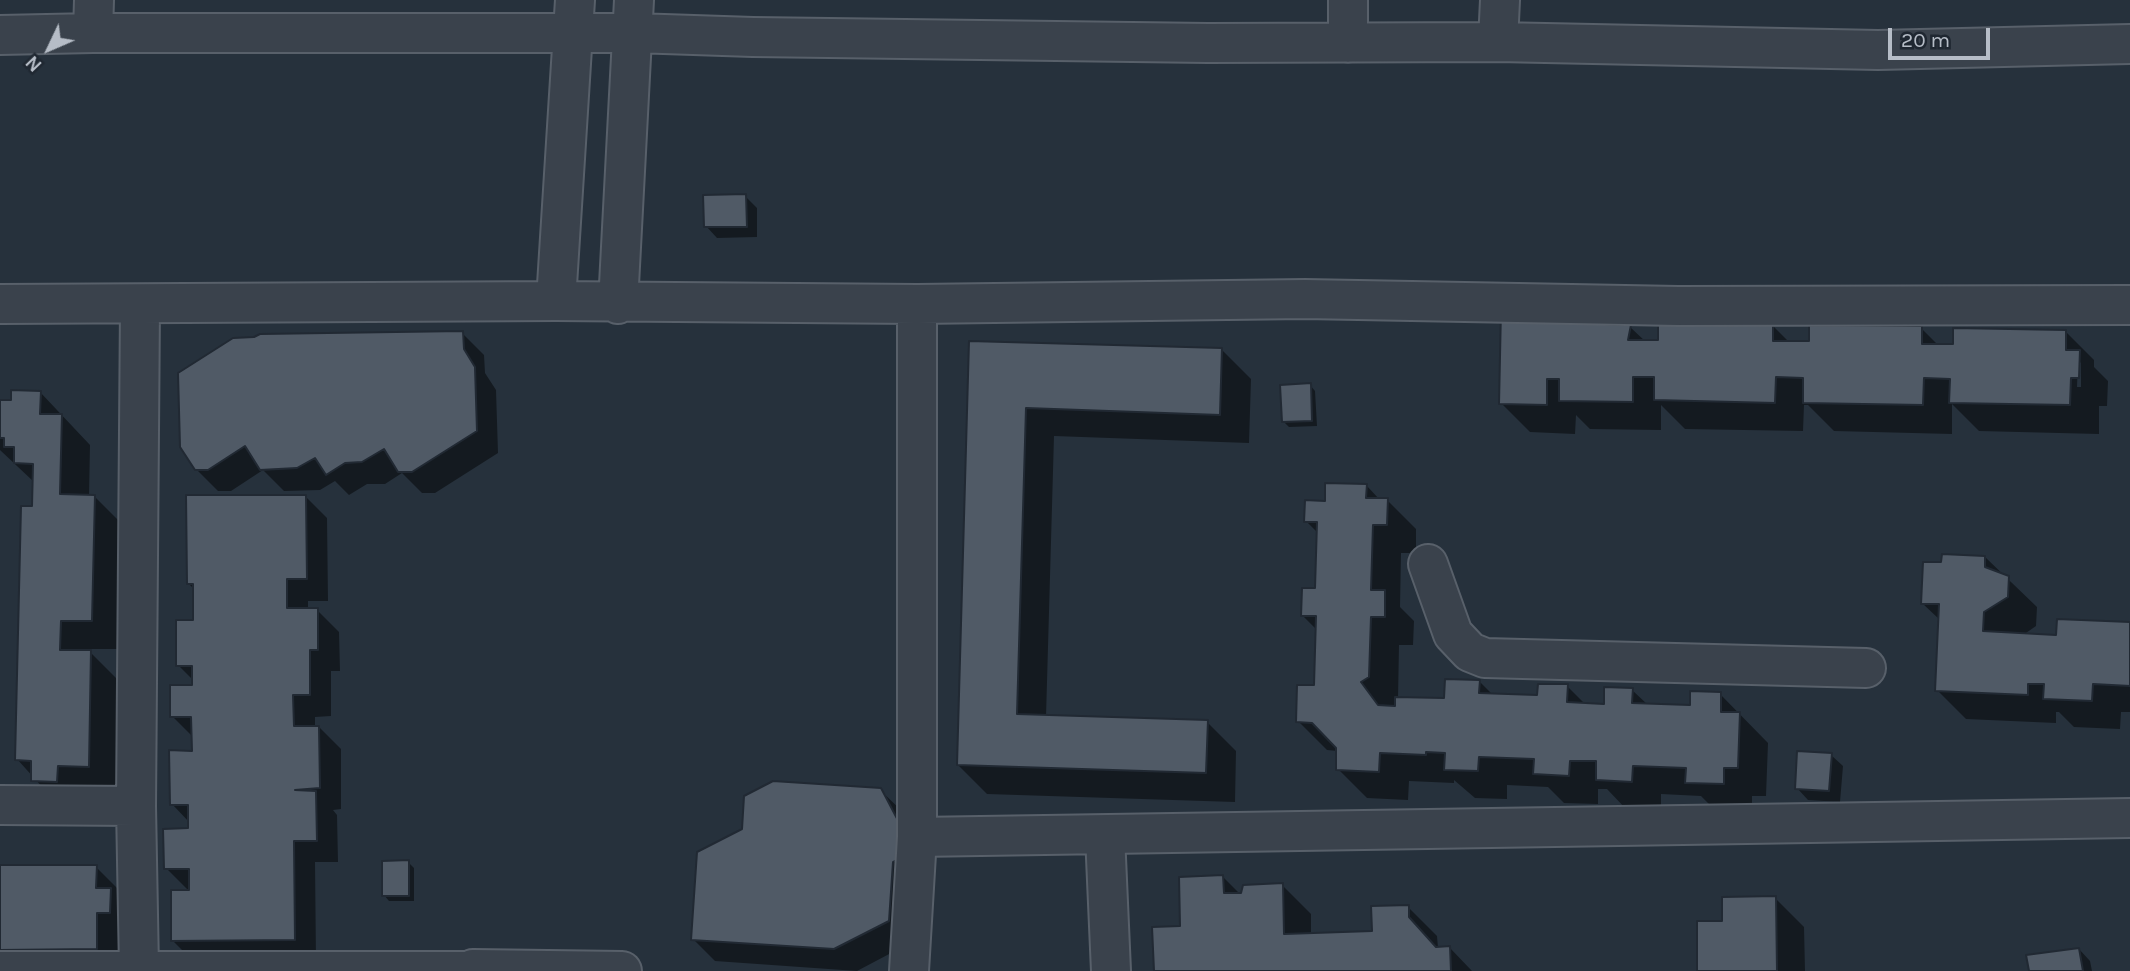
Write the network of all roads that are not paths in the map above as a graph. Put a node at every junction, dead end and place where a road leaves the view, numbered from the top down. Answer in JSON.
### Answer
{"nodes":[{"id":1,"x":1348,"y":0,"type":"edge"},
{"id":2,"x":1500,"y":0,"type":"edge"},
{"id":3,"x":93,"y":16,"type":"edge"},
{"id":4,"x":634,"y":16,"type":"edge"},
{"id":5,"x":574,"y":17,"type":"edge"},
{"id":6,"x":0,"y":35,"type":"edge"},
{"id":7,"x":1498,"y":42,"type":"junction"},
{"id":8,"x":1348,"y":43,"type":"junction"},
{"id":9,"x":2130,"y":44,"type":"edge"},
{"id":10,"x":556,"y":301,"type":"junction"},
{"id":11,"x":0,"y":304,"type":"edge"},
{"id":12,"x":618,"y":304,"type":"junction"},
{"id":13,"x":918,"y":304,"type":"junction"},
{"id":14,"x":2130,"y":305,"type":"edge"},
{"id":15,"x":140,"y":306,"type":"junction"},
{"id":16,"x":1428,"y":564,"type":"dead end"},
{"id":17,"x":1866,"y":668,"type":"dead end"},
{"id":18,"x":0,"y":804,"type":"edge"},
{"id":19,"x":136,"y":806,"type":"junction"},
{"id":20,"x":2130,"y":818,"type":"edge"},
{"id":21,"x":1105,"y":835,"type":"junction"},
{"id":22,"x":917,"y":837,"type":"junction"},
{"id":23,"x":139,"y":969,"type":"junction"},
{"id":24,"x":473,"y":970,"type":"edge"},
{"id":25,"x":0,"y":971,"type":"edge"},
{"id":26,"x":622,"y":971,"type":"edge"},
{"id":27,"x":909,"y":971,"type":"edge"},
{"id":28,"x":1111,"y":971,"type":"edge"}],
"edges":[{"from":1,"to":8,"type":"street"},
{"from":2,"to":7,"type":"street"},
{"from":3,"to":5,"type":"street"},
{"from":3,"to":6,"type":"street"},
{"from":4,"to":5,"type":"street"},
{"from":4,"to":8,"type":"street"},
{"from":4,"to":12,"type":"street"},
{"from":5,"to":10,"type":"street"},
{"from":7,"to":8,"type":"street"},
{"from":7,"to":9,"type":"street"},
{"from":10,"to":12,"type":"street"},
{"from":10,"to":15,"type":"street"},
{"from":11,"to":15,"type":"street"},
{"from":12,"to":13,"type":"street"},
{"from":13,"to":14,"type":"street"},
{"from":13,"to":22,"type":"street"},
{"from":15,"to":19,"type":"street"},
{"from":16,"to":17,"type":"street"},
{"from":18,"to":19,"type":"street"},
{"from":19,"to":23,"type":"street"},
{"from":20,"to":21,"type":"street"},
{"from":21,"to":22,"type":"street"},
{"from":21,"to":28,"type":"street"},
{"from":22,"to":27,"type":"street"},
{"from":23,"to":24,"type":"street"},
{"from":23,"to":25,"type":"street"},
{"from":24,"to":26,"type":"street"}]}
